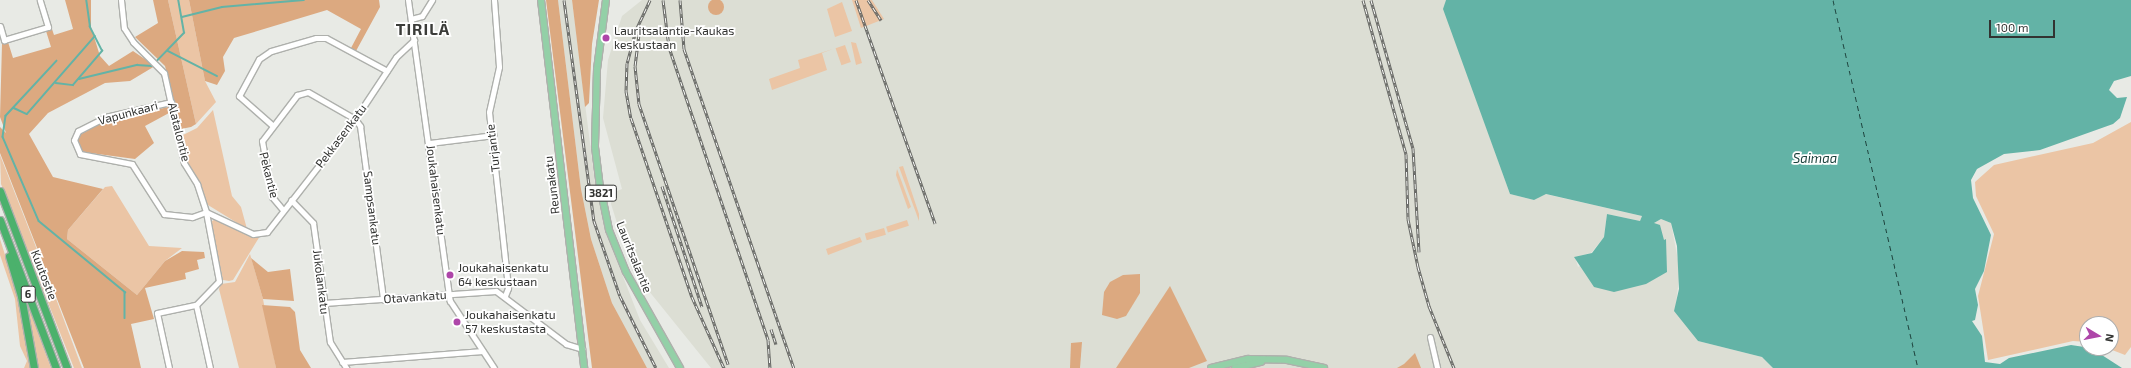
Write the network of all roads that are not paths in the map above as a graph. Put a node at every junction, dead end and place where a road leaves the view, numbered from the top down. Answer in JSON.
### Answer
{"nodes":[{"id":1,"x":40,"y":0,"type":"edge"},
{"id":2,"x":121,"y":0,"type":"edge"},
{"id":3,"x":408,"y":0,"type":"edge"},
{"id":4,"x":432,"y":0,"type":"edge"},
{"id":5,"x":494,"y":0,"type":"edge"},
{"id":6,"x":541,"y":0,"type":"edge"},
{"id":7,"x":606,"y":0,"type":"edge"},
{"id":8,"x":411,"y":19,"type":"junction"},
{"id":9,"x":0,"y":26,"type":"edge"},
{"id":10,"x":414,"y":40,"type":"junction"},
{"id":11,"x":387,"y":71,"type":"junction"},
{"id":12,"x":171,"y":102,"type":"junction"},
{"id":13,"x":355,"y":119,"type":"junction"},
{"id":14,"x":272,"y":125,"type":"junction"},
{"id":15,"x":493,"y":135,"type":"junction"},
{"id":16,"x":430,"y":143,"type":"junction"},
{"id":17,"x":0,"y":191,"type":"edge"},
{"id":18,"x":291,"y":200,"type":"junction"},
{"id":19,"x":282,"y":210,"type":"junction"},
{"id":20,"x":206,"y":212,"type":"junction"},
{"id":21,"x":0,"y":220,"type":"edge"},
{"id":22,"x":0,"y":227,"type":"edge"},
{"id":23,"x":449,"y":294,"type":"junction"},
{"id":24,"x":505,"y":296,"type":"junction"},
{"id":25,"x":383,"y":299,"type":"junction"},
{"id":26,"x":324,"y":303,"type":"junction"},
{"id":27,"x":196,"y":305,"type":"junction"},
{"id":28,"x":51,"y":323,"type":"junction"},
{"id":29,"x":1430,"y":337,"type":"dead end"},
{"id":30,"x":582,"y":349,"type":"junction"},
{"id":31,"x":483,"y":352,"type":"junction"},
{"id":32,"x":1272,"y":360,"type":"junction"},
{"id":33,"x":342,"y":362,"type":"junction"},
{"id":34,"x":1224,"y":365,"type":"edge"},
{"id":35,"x":34,"y":368,"type":"edge"},
{"id":36,"x":56,"y":368,"type":"edge"},
{"id":37,"x":67,"y":368,"type":"edge"},
{"id":38,"x":71,"y":368,"type":"edge"},
{"id":39,"x":169,"y":368,"type":"edge"},
{"id":40,"x":210,"y":368,"type":"edge"},
{"id":41,"x":346,"y":368,"type":"edge"},
{"id":42,"x":494,"y":368,"type":"edge"},
{"id":43,"x":584,"y":368,"type":"edge"},
{"id":44,"x":680,"y":368,"type":"edge"},
{"id":45,"x":1211,"y":368,"type":"edge"},
{"id":46,"x":1231,"y":368,"type":"edge"},
{"id":47,"x":1235,"y":368,"type":"edge"},
{"id":48,"x":1324,"y":368,"type":"edge"},
{"id":49,"x":1438,"y":368,"type":"edge"}],
"edges":[{"from":1,"to":9,"type":"street"},
{"from":2,"to":12,"type":"street","name":"Alatalontie"},
{"from":3,"to":8,"type":"street","name":"Joukahaisenkatu"},
{"from":4,"to":8,"type":"street"},
{"from":5,"to":15,"type":"street","name":"Turjantie"},
{"from":6,"to":30,"type":"main road","name":"Reunakatu"},
{"from":7,"to":44,"type":"main road","name":"Lauritsalantie","number":"3821"},
{"from":8,"to":10,"type":"street","name":"Joukahaisenkatu"},
{"from":10,"to":11,"type":"street","name":"Pekkasenkatu"},
{"from":10,"to":16,"type":"street","name":"Joukahaisenkatu"},
{"from":11,"to":13,"type":"street","name":"Pekkasenkatu"},
{"from":11,"to":14,"type":"street"},
{"from":12,"to":20,"type":"street","name":"Alatalontie"},
{"from":12,"to":20,"type":"street","name":"Vapunkaari"},
{"from":13,"to":14,"type":"street","name":"Pekantie"},
{"from":13,"to":18,"type":"street","name":"Pekkasenkatu"},
{"from":13,"to":25,"type":"street","name":"Sampsankatu"},
{"from":14,"to":19,"type":"street","name":"Pekantie"},
{"from":15,"to":16,"type":"street"},
{"from":15,"to":24,"type":"street","name":"Turjantie"},
{"from":16,"to":23,"type":"street","name":"Joukahaisenkatu"},
{"from":17,"to":28,"type":"highway","name":"Kuutostie","number":"6"},
{"from":18,"to":19,"type":"street","name":"Pekkasenkatu"},
{"from":18,"to":26,"type":"street","name":"Jukolankatu"},
{"from":19,"to":20,"type":"street","name":"Pekkasenkatu"},
{"from":20,"to":27,"type":"street"},
{"from":21,"to":36,"type":"highway","name":"Kuutostie","number":"6"},
{"from":22,"to":35,"type":"highway"},
{"from":23,"to":24,"type":"street","name":"Otavankatu"},
{"from":23,"to":25,"type":"street","name":"Otavankatu"},
{"from":23,"to":31,"type":"street","name":"Joukahaisenkatu"},
{"from":24,"to":30,"type":"street","name":"Otavankatu"},
{"from":25,"to":26,"type":"street","name":"Otavankatu"},
{"from":26,"to":33,"type":"street","name":"Jukolankatu"},
{"from":27,"to":39,"type":"street"},
{"from":27,"to":40,"type":"street"},
{"from":28,"to":37,"type":"highway","name":"Kuutostie","number":"6"},
{"from":28,"to":38,"type":"highway"},
{"from":29,"to":49,"type":"street"},
{"from":30,"to":43,"type":"main road","name":"Reunakatu"},
{"from":31,"to":33,"type":"street"},
{"from":31,"to":42,"type":"street","name":"Joukahaisenkatu"},
{"from":32,"to":34,"type":"main road"},
{"from":32,"to":47,"type":"main road"},
{"from":32,"to":48,"type":"main road"},
{"from":33,"to":41,"type":"street","name":"Jukolankatu"},
{"from":34,"to":45,"type":"main road"},
{"from":34,"to":46,"type":"street"}]}
